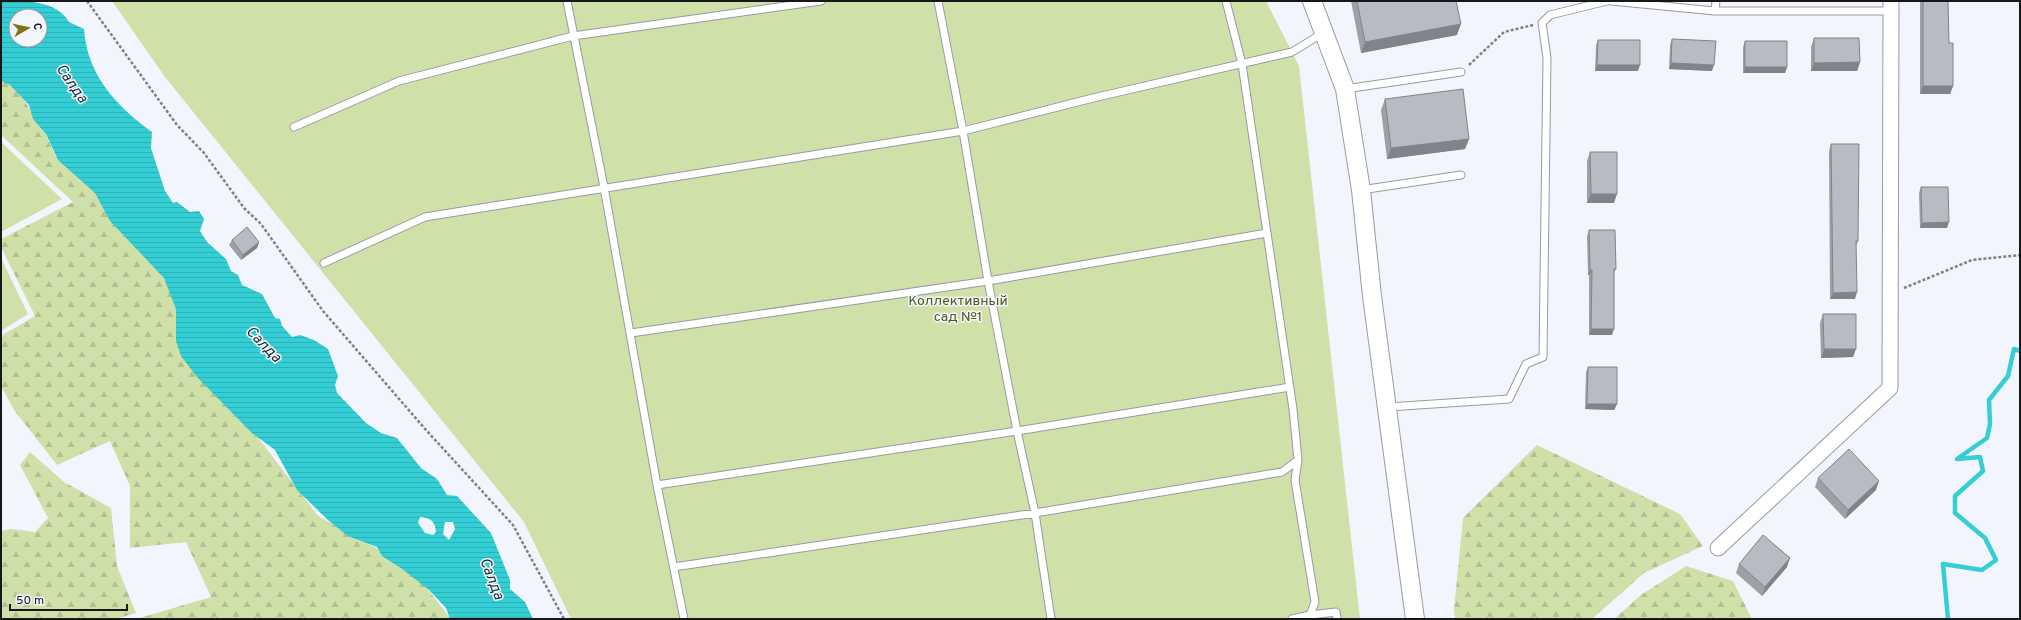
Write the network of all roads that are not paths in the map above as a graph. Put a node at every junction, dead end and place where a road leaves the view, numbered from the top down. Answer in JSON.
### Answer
{"nodes":[{"id":1,"x":567,"y":1,"type":"edge"},
{"id":2,"x":821,"y":1,"type":"edge"},
{"id":3,"x":938,"y":1,"type":"edge"},
{"id":4,"x":1226,"y":1,"type":"edge"},
{"id":5,"x":1312,"y":1,"type":"edge"},
{"id":6,"x":1607,"y":1,"type":"edge"},
{"id":7,"x":1611,"y":1,"type":"edge"},
{"id":8,"x":1716,"y":1,"type":"edge"},
{"id":9,"x":1891,"y":6,"type":"edge"},
{"id":10,"x":1715,"y":11,"type":"junction"},
{"id":11,"x":1323,"y":32,"type":"junction"},
{"id":12,"x":573,"y":36,"type":"junction"},
{"id":13,"x":1242,"y":64,"type":"junction"},
{"id":14,"x":1461,"y":72,"type":"road end"},
{"id":15,"x":1345,"y":89,"type":"junction"},
{"id":16,"x":294,"y":127,"type":"dead end"},
{"id":17,"x":963,"y":131,"type":"junction"},
{"id":18,"x":1461,"y":175,"type":"dead end"},
{"id":19,"x":604,"y":188,"type":"junction"},
{"id":20,"x":1361,"y":190,"type":"junction"},
{"id":21,"x":1267,"y":233,"type":"junction"},
{"id":22,"x":324,"y":263,"type":"dead end"},
{"id":23,"x":988,"y":281,"type":"junction"},
{"id":24,"x":631,"y":333,"type":"junction"},
{"id":25,"x":1290,"y":387,"type":"junction"},
{"id":26,"x":1387,"y":407,"type":"junction"},
{"id":27,"x":1017,"y":431,"type":"junction"},
{"id":28,"x":1298,"y":460,"type":"junction"},
{"id":29,"x":657,"y":485,"type":"junction"},
{"id":30,"x":1035,"y":513,"type":"junction"},
{"id":31,"x":1718,"y":548,"type":"dead end"},
{"id":32,"x":674,"y":567,"type":"junction"},
{"id":33,"x":1310,"y":615,"type":"junction"},
{"id":34,"x":684,"y":619,"type":"edge"},
{"id":35,"x":1051,"y":619,"type":"edge"},
{"id":36,"x":1292,"y":619,"type":"edge"},
{"id":37,"x":1337,"y":619,"type":"edge"},
{"id":38,"x":1415,"y":619,"type":"edge"}],
"edges":[{"from":1,"to":12,"type":"lane"},
{"from":2,"to":12,"type":"lane"},
{"from":3,"to":17,"type":"lane"},
{"from":4,"to":13,"type":"lane"},
{"from":5,"to":11,"type":"street"},
{"from":6,"to":26,"type":"lane"},
{"from":7,"to":10,"type":"lane"},
{"from":8,"to":10,"type":"lane"},
{"from":9,"to":10,"type":"lane"},
{"from":9,"to":31,"type":"street"},
{"from":11,"to":13,"type":"lane"},
{"from":11,"to":15,"type":"street"},
{"from":12,"to":16,"type":"lane"},
{"from":12,"to":19,"type":"lane"},
{"from":13,"to":17,"type":"lane"},
{"from":13,"to":21,"type":"lane"},
{"from":14,"to":15,"type":"lane"},
{"from":15,"to":20,"type":"street"},
{"from":17,"to":19,"type":"lane"},
{"from":17,"to":23,"type":"lane"},
{"from":18,"to":20,"type":"lane"},
{"from":19,"to":22,"type":"lane"},
{"from":19,"to":24,"type":"lane"},
{"from":20,"to":26,"type":"street"},
{"from":21,"to":23,"type":"lane"},
{"from":21,"to":25,"type":"lane"},
{"from":23,"to":24,"type":"lane"},
{"from":23,"to":27,"type":"lane"},
{"from":24,"to":29,"type":"lane"},
{"from":25,"to":27,"type":"lane"},
{"from":25,"to":28,"type":"lane"},
{"from":26,"to":38,"type":"street"},
{"from":27,"to":29,"type":"lane"},
{"from":27,"to":30,"type":"lane"},
{"from":28,"to":30,"type":"lane"},
{"from":28,"to":33,"type":"lane"},
{"from":29,"to":32,"type":"lane"},
{"from":30,"to":32,"type":"lane"},
{"from":30,"to":35,"type":"lane"},
{"from":32,"to":34,"type":"lane"},
{"from":33,"to":36,"type":"lane"},
{"from":33,"to":37,"type":"lane"}]}
